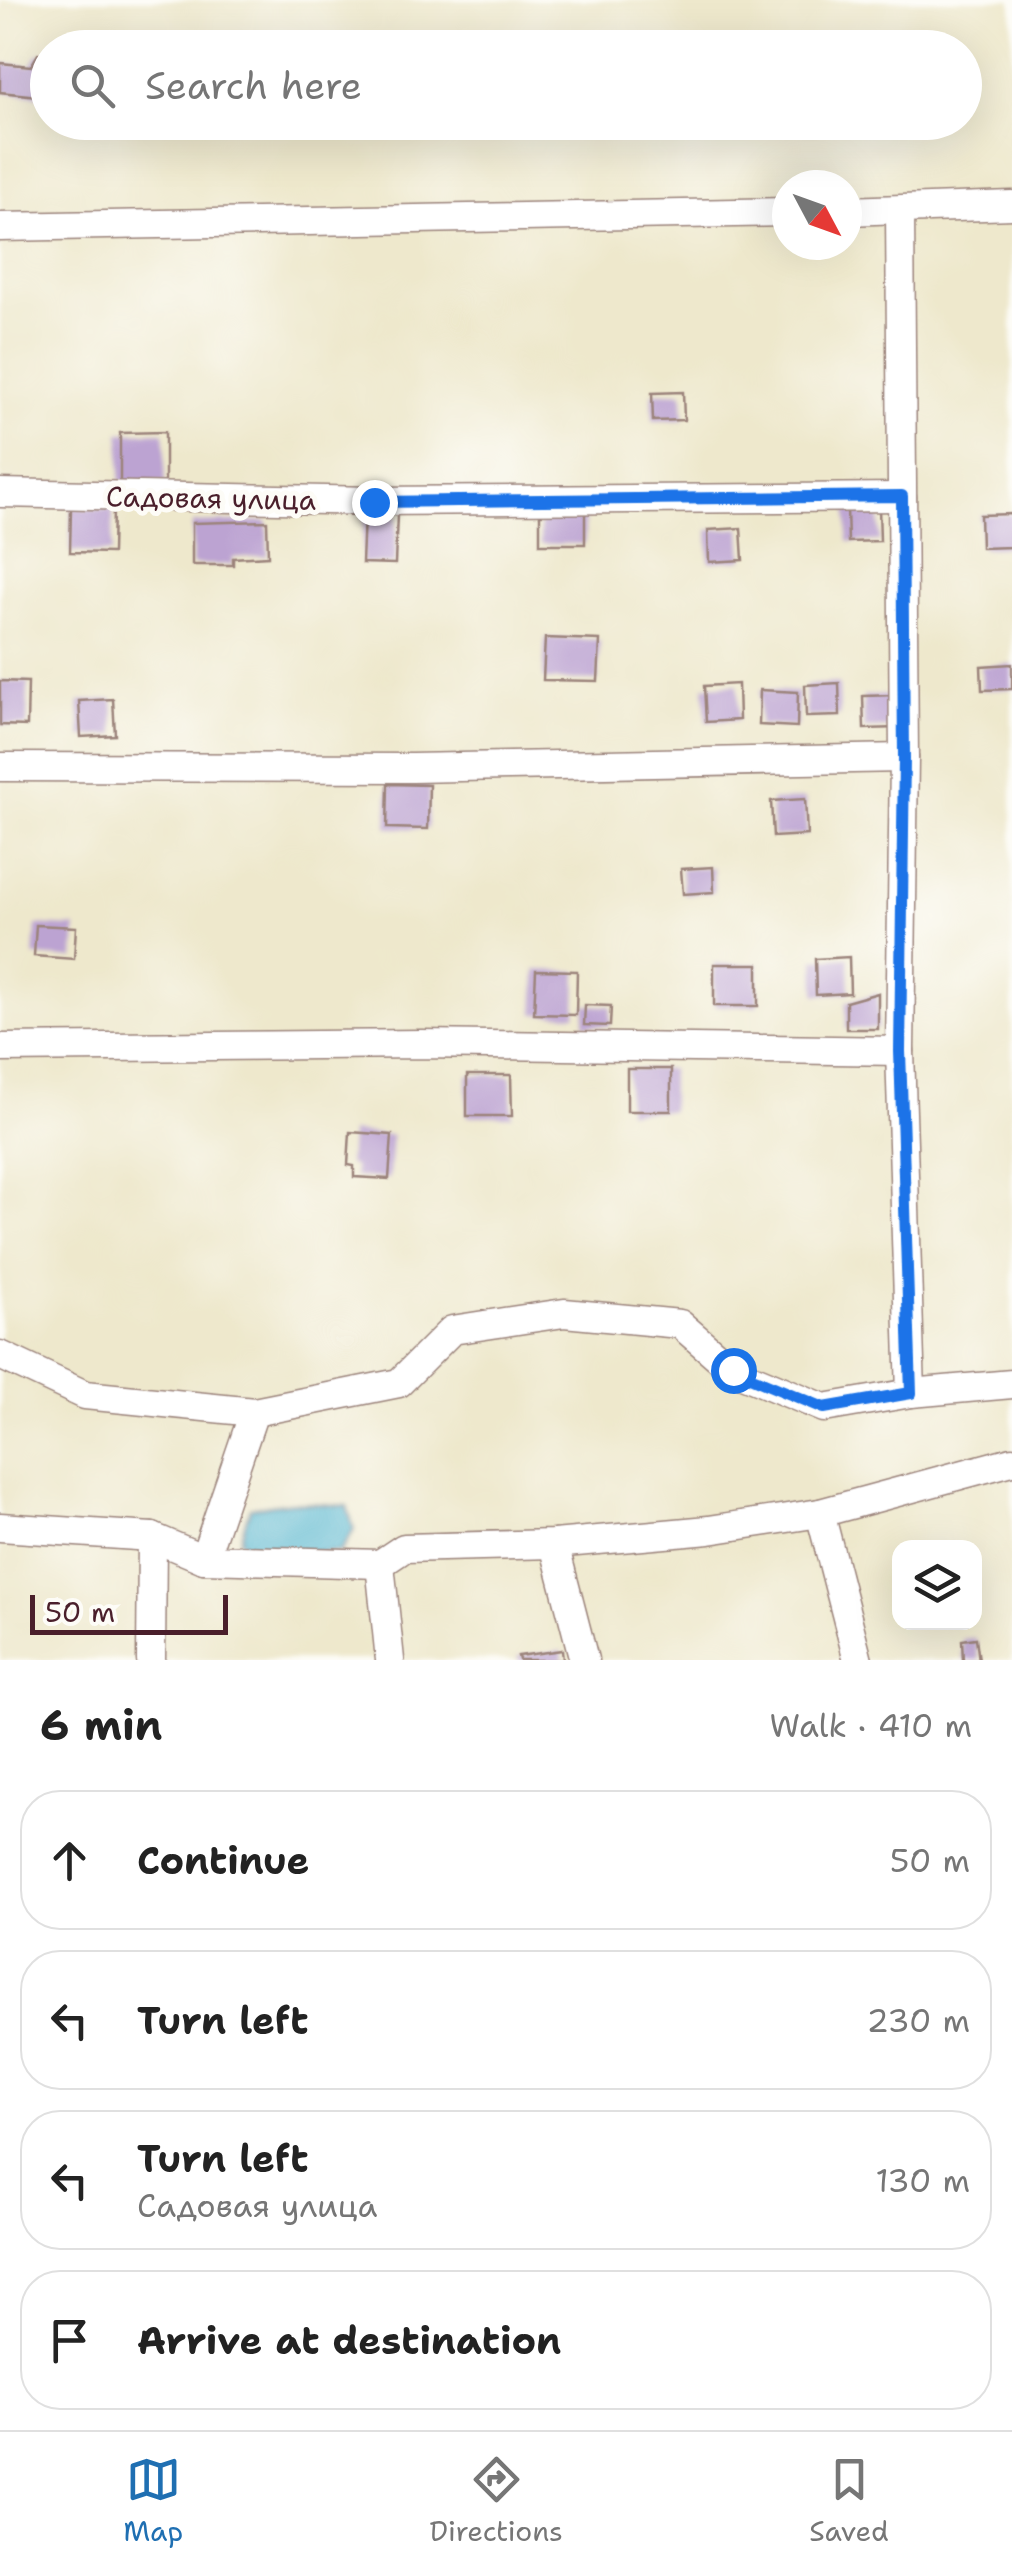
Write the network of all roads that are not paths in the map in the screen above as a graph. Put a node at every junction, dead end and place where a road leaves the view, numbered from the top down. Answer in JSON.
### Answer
{"nodes":[{"id":1,"x":1012,"y":205,"type":"edge"},
{"id":2,"x":862,"y":210,"type":"edge"},
{"id":3,"x":900,"y":210,"type":"junction"},
{"id":4,"x":772,"y":212,"type":"edge"},
{"id":5,"x":0,"y":227,"type":"edge"},
{"id":6,"x":0,"y":494,"type":"edge"},
{"id":7,"x":902,"y":496,"type":"junction"},
{"id":8,"x":904,"y":758,"type":"junction"},
{"id":9,"x":0,"y":767,"type":"edge"},
{"id":10,"x":0,"y":1048,"type":"edge"},
{"id":11,"x":900,"y":1051,"type":"junction"},
{"id":12,"x":0,"y":1356,"type":"edge"},
{"id":13,"x":1012,"y":1384,"type":"edge"},
{"id":14,"x":911,"y":1393,"type":"junction"},
{"id":15,"x":254,"y":1412,"type":"junction"},
{"id":16,"x":1012,"y":1461,"type":"edge"},
{"id":17,"x":820,"y":1512,"type":"junction"},
{"id":18,"x":0,"y":1527,"type":"edge"},
{"id":19,"x":152,"y":1537,"type":"junction"},
{"id":20,"x":554,"y":1544,"type":"junction"},
{"id":21,"x":204,"y":1559,"type":"junction"},
{"id":22,"x":380,"y":1564,"type":"junction"},
{"id":23,"x":151,"y":1660,"type":"edge"},
{"id":24,"x":390,"y":1660,"type":"edge"},
{"id":25,"x":584,"y":1660,"type":"edge"},
{"id":26,"x":858,"y":1660,"type":"edge"}],
"edges":[{"from":1,"to":3,"type":"street"},
{"from":2,"to":3,"type":"street"},
{"from":3,"to":7,"type":"street"},
{"from":4,"to":5,"type":"street"},
{"from":6,"to":7,"type":"street","name":"Садовая улица"},
{"from":7,"to":8,"type":"street"},
{"from":8,"to":9,"type":"street"},
{"from":8,"to":11,"type":"street"},
{"from":10,"to":11,"type":"street"},
{"from":11,"to":14,"type":"street"},
{"from":12,"to":15,"type":"street"},
{"from":13,"to":14,"type":"street"},
{"from":14,"to":15,"type":"street"},
{"from":15,"to":21,"type":"street"},
{"from":16,"to":17,"type":"street"},
{"from":17,"to":20,"type":"street"},
{"from":17,"to":26,"type":"street"},
{"from":18,"to":19,"type":"street"},
{"from":19,"to":21,"type":"street"},
{"from":19,"to":23,"type":"street"},
{"from":20,"to":22,"type":"street"},
{"from":20,"to":25,"type":"street"},
{"from":21,"to":22,"type":"street"},
{"from":22,"to":24,"type":"street"}]}
